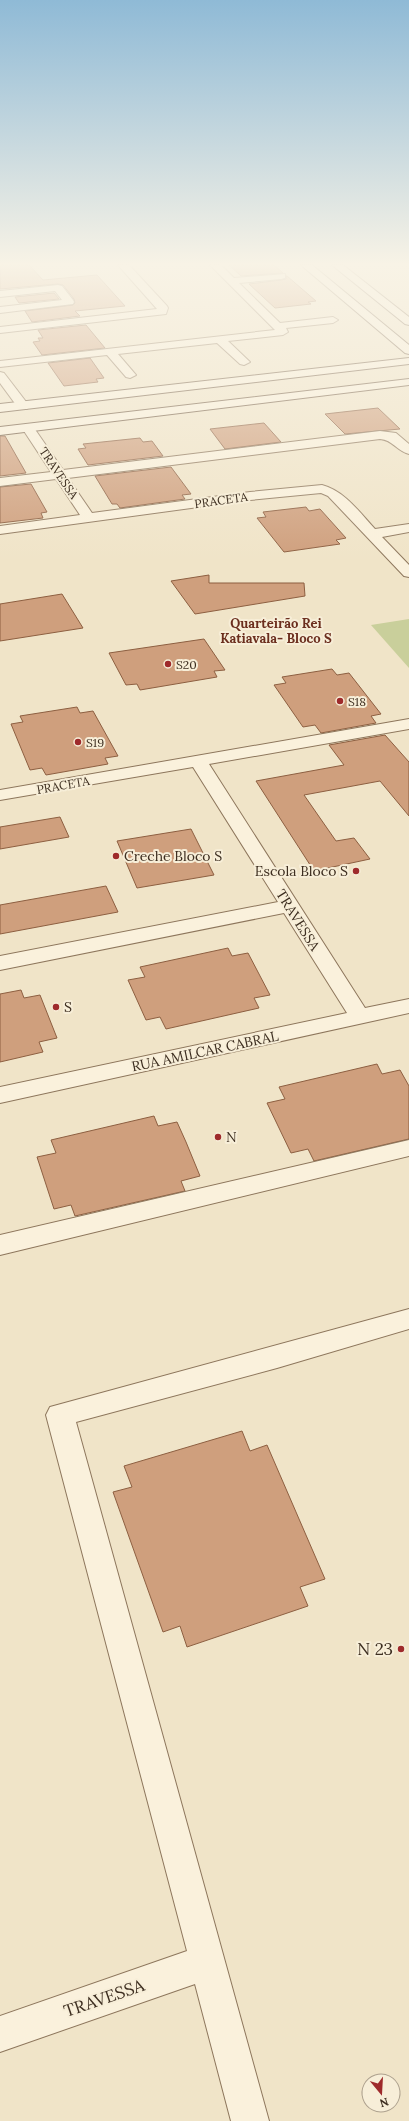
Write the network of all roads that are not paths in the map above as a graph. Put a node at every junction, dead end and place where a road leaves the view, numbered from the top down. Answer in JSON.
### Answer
{"nodes":[{"id":1,"x":120,"y":364,"type":"edge"},
{"id":2,"x":381,"y":364,"type":"edge"},
{"id":3,"x":353,"y":367,"type":"junction"},
{"id":4,"x":0,"y":375,"type":"edge"},
{"id":5,"x":130,"y":375,"type":"dead end"},
{"id":6,"x":409,"y":382,"type":"edge"},
{"id":7,"x":378,"y":386,"type":"junction"},
{"id":8,"x":23,"y":406,"type":"junction"},
{"id":9,"x":0,"y":408,"type":"edge"},
{"id":10,"x":28,"y":428,"type":"junction"},
{"id":11,"x":0,"y":431,"type":"edge"},
{"id":12,"x":409,"y":450,"type":"edge"},
{"id":13,"x":60,"y":474,"type":"junction"},
{"id":14,"x":0,"y":482,"type":"edge"},
{"id":15,"x":89,"y":519,"type":"junction"},
{"id":16,"x":409,"y":528,"type":"edge"},
{"id":17,"x":0,"y":530,"type":"edge"},
{"id":18,"x":373,"y":534,"type":"junction"},
{"id":19,"x":409,"y":573,"type":"edge"},
{"id":20,"x":409,"y":724,"type":"edge"},
{"id":21,"x":199,"y":762,"type":"junction"},
{"id":22,"x":0,"y":795,"type":"edge"},
{"id":23,"x":289,"y":906,"type":"junction"},
{"id":24,"x":0,"y":963,"type":"edge"},
{"id":25,"x":408,"y":1008,"type":"edge"},
{"id":26,"x":360,"y":1017,"type":"junction"},
{"id":27,"x":0,"y":1095,"type":"edge"},
{"id":28,"x":409,"y":1148,"type":"edge"},
{"id":29,"x":0,"y":1245,"type":"edge"},
{"id":30,"x":409,"y":1319,"type":"edge"},
{"id":31,"x":208,"y":1962,"type":"junction"},
{"id":32,"x":0,"y":2034,"type":"edge"},
{"id":33,"x":250,"y":2121,"type":"edge"}],
"edges":[{"from":1,"to":5,"type":"street"},
{"from":2,"to":3,"type":"street"},
{"from":3,"to":7,"type":"street"},
{"from":3,"to":8,"type":"street"},
{"from":4,"to":8,"type":"street"},
{"from":6,"to":7,"type":"street"},
{"from":7,"to":10,"type":"street"},
{"from":8,"to":9,"type":"street"},
{"from":10,"to":11,"type":"street"},
{"from":10,"to":13,"type":"street","name":"TRAVESSA"},
{"from":12,"to":13,"type":"street"},
{"from":13,"to":14,"type":"street"},
{"from":13,"to":15,"type":"street","name":"TRAVESSA"},
{"from":15,"to":17,"type":"street","name":"PRACETA"},
{"from":15,"to":18,"type":"street","name":"PRACETA"},
{"from":16,"to":18,"type":"street"},
{"from":18,"to":19,"type":"street","name":"PRACETA"},
{"from":20,"to":21,"type":"street","name":"PRACETA"},
{"from":21,"to":22,"type":"street","name":"PRACETA"},
{"from":21,"to":23,"type":"street","name":"TRAVESSA"},
{"from":23,"to":24,"type":"street"},
{"from":23,"to":26,"type":"street","name":"TRAVESSA"},
{"from":25,"to":26,"type":"street","name":"RUA AMILCAR CABRAL"},
{"from":26,"to":27,"type":"street","name":"RUA AMILCAR CABRAL"},
{"from":28,"to":29,"type":"street"},
{"from":30,"to":31,"type":"street"},
{"from":31,"to":32,"type":"street","name":"TRAVESSA"},
{"from":31,"to":33,"type":"street"}]}
